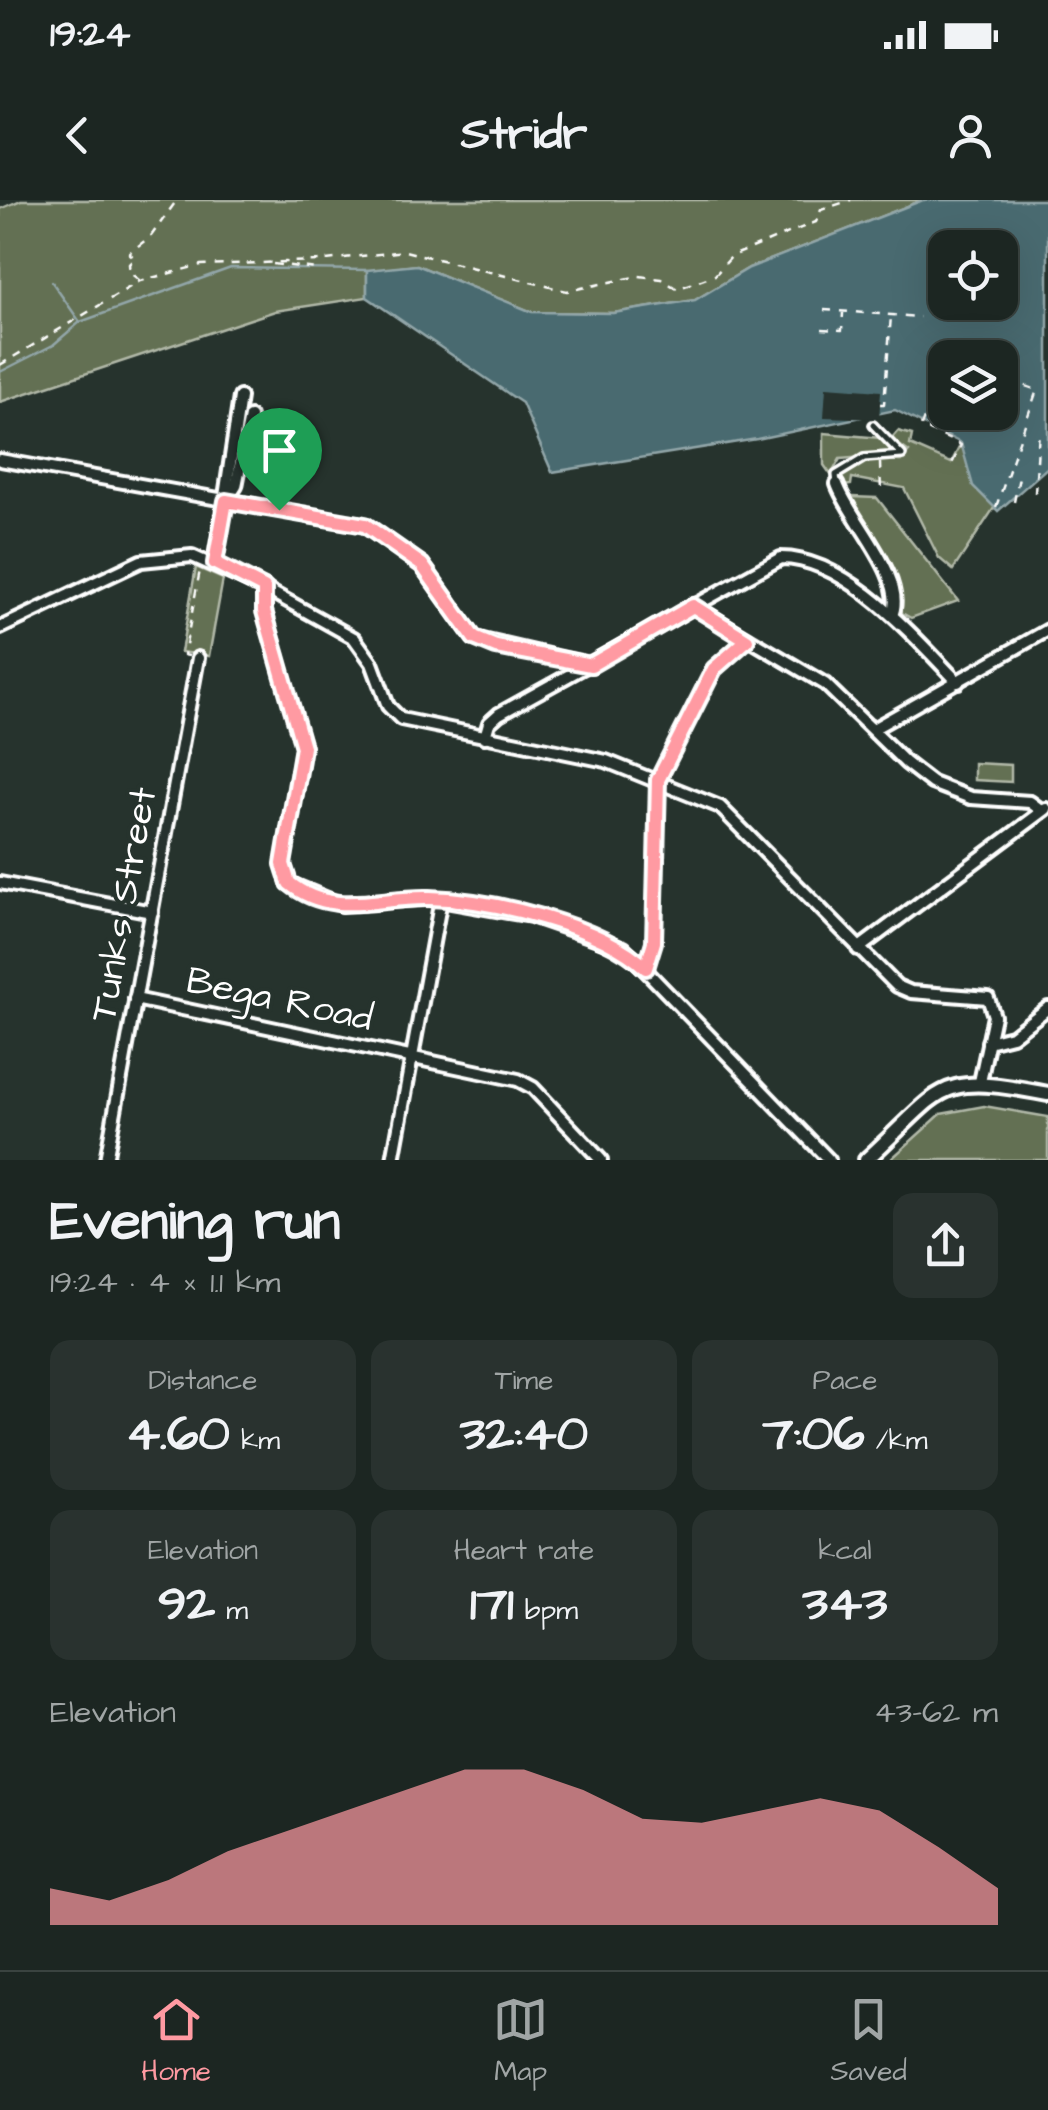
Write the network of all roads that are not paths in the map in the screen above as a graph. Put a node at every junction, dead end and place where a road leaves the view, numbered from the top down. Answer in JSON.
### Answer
{"nodes":[{"id":1,"x":240,"y":397,"type":"dead end"},
{"id":2,"x":250,"y":417,"type":"dead end"},
{"id":3,"x":874,"y":425,"type":"dead end"},
{"id":4,"x":0,"y":460,"type":"edge"},
{"id":5,"x":837,"y":484,"type":"joint"},
{"id":6,"x":226,"y":501,"type":"junction"},
{"id":7,"x":215,"y":563,"type":"junction"},
{"id":8,"x":264,"y":588,"type":"junction"},
{"id":9,"x":693,"y":606,"type":"junction"},
{"id":10,"x":892,"y":615,"type":"junction"},
{"id":11,"x":0,"y":628,"type":"edge"},
{"id":12,"x":1048,"y":630,"type":"edge"},
{"id":13,"x":198,"y":658,"type":"road end"},
{"id":14,"x":591,"y":665,"type":"junction"},
{"id":15,"x":958,"y":682,"type":"junction"},
{"id":16,"x":697,"y":704,"type":"road end"},
{"id":17,"x":873,"y":729,"type":"junction"},
{"id":18,"x":484,"y":737,"type":"junction"},
{"id":19,"x":658,"y":780,"type":"junction"},
{"id":20,"x":1045,"y":810,"type":"edge"},
{"id":21,"x":0,"y":883,"type":"edge"},
{"id":22,"x":441,"y":899,"type":"junction"},
{"id":23,"x":152,"y":912,"type":"junction"},
{"id":24,"x":858,"y":948,"type":"junction"},
{"id":25,"x":136,"y":999,"type":"junction"},
{"id":26,"x":1048,"y":1008,"type":"edge"},
{"id":27,"x":988,"y":1042,"type":"junction"},
{"id":28,"x":412,"y":1057,"type":"junction"},
{"id":29,"x":980,"y":1082,"type":"junction"},
{"id":30,"x":1048,"y":1094,"type":"edge"},
{"id":31,"x":106,"y":1160,"type":"edge"},
{"id":32,"x":393,"y":1160,"type":"edge"},
{"id":33,"x":601,"y":1160,"type":"edge"},
{"id":34,"x":828,"y":1160,"type":"edge"},
{"id":35,"x":866,"y":1160,"type":"edge"}],
"edges":[{"from":1,"to":6,"type":"street"},
{"from":2,"to":6,"type":"street"},
{"from":3,"to":5,"type":"lane"},
{"from":4,"to":6,"type":"street"},
{"from":5,"to":10,"type":"street"},
{"from":6,"to":7,"type":"street"},
{"from":6,"to":14,"type":"street"},
{"from":7,"to":8,"type":"street"},
{"from":7,"to":11,"type":"street"},
{"from":8,"to":18,"type":"street"},
{"from":8,"to":22,"type":"street"},
{"from":9,"to":10,"type":"street"},
{"from":9,"to":14,"type":"street"},
{"from":9,"to":17,"type":"street"},
{"from":10,"to":15,"type":"street"},
{"from":12,"to":15,"type":"street"},
{"from":13,"to":23,"type":"street","name":"Tunks Street"},
{"from":14,"to":18,"type":"street"},
{"from":15,"to":17,"type":"street"},
{"from":16,"to":19,"type":"lane"},
{"from":17,"to":20,"type":"street"},
{"from":18,"to":19,"type":"street"},
{"from":19,"to":24,"type":"street"},
{"from":20,"to":24,"type":"street"},
{"from":21,"to":23,"type":"street"},
{"from":22,"to":28,"type":"street"},
{"from":22,"to":34,"type":"street"},
{"from":23,"to":25,"type":"street","name":"Tunks Street"},
{"from":24,"to":27,"type":"street"},
{"from":25,"to":28,"type":"street","name":"Bega Road"},
{"from":25,"to":31,"type":"street","name":"Tunks Street"},
{"from":26,"to":27,"type":"street"},
{"from":27,"to":29,"type":"street"},
{"from":28,"to":32,"type":"street"},
{"from":28,"to":33,"type":"street","name":"Bega Road"},
{"from":29,"to":30,"type":"street"},
{"from":29,"to":35,"type":"street"}]}
